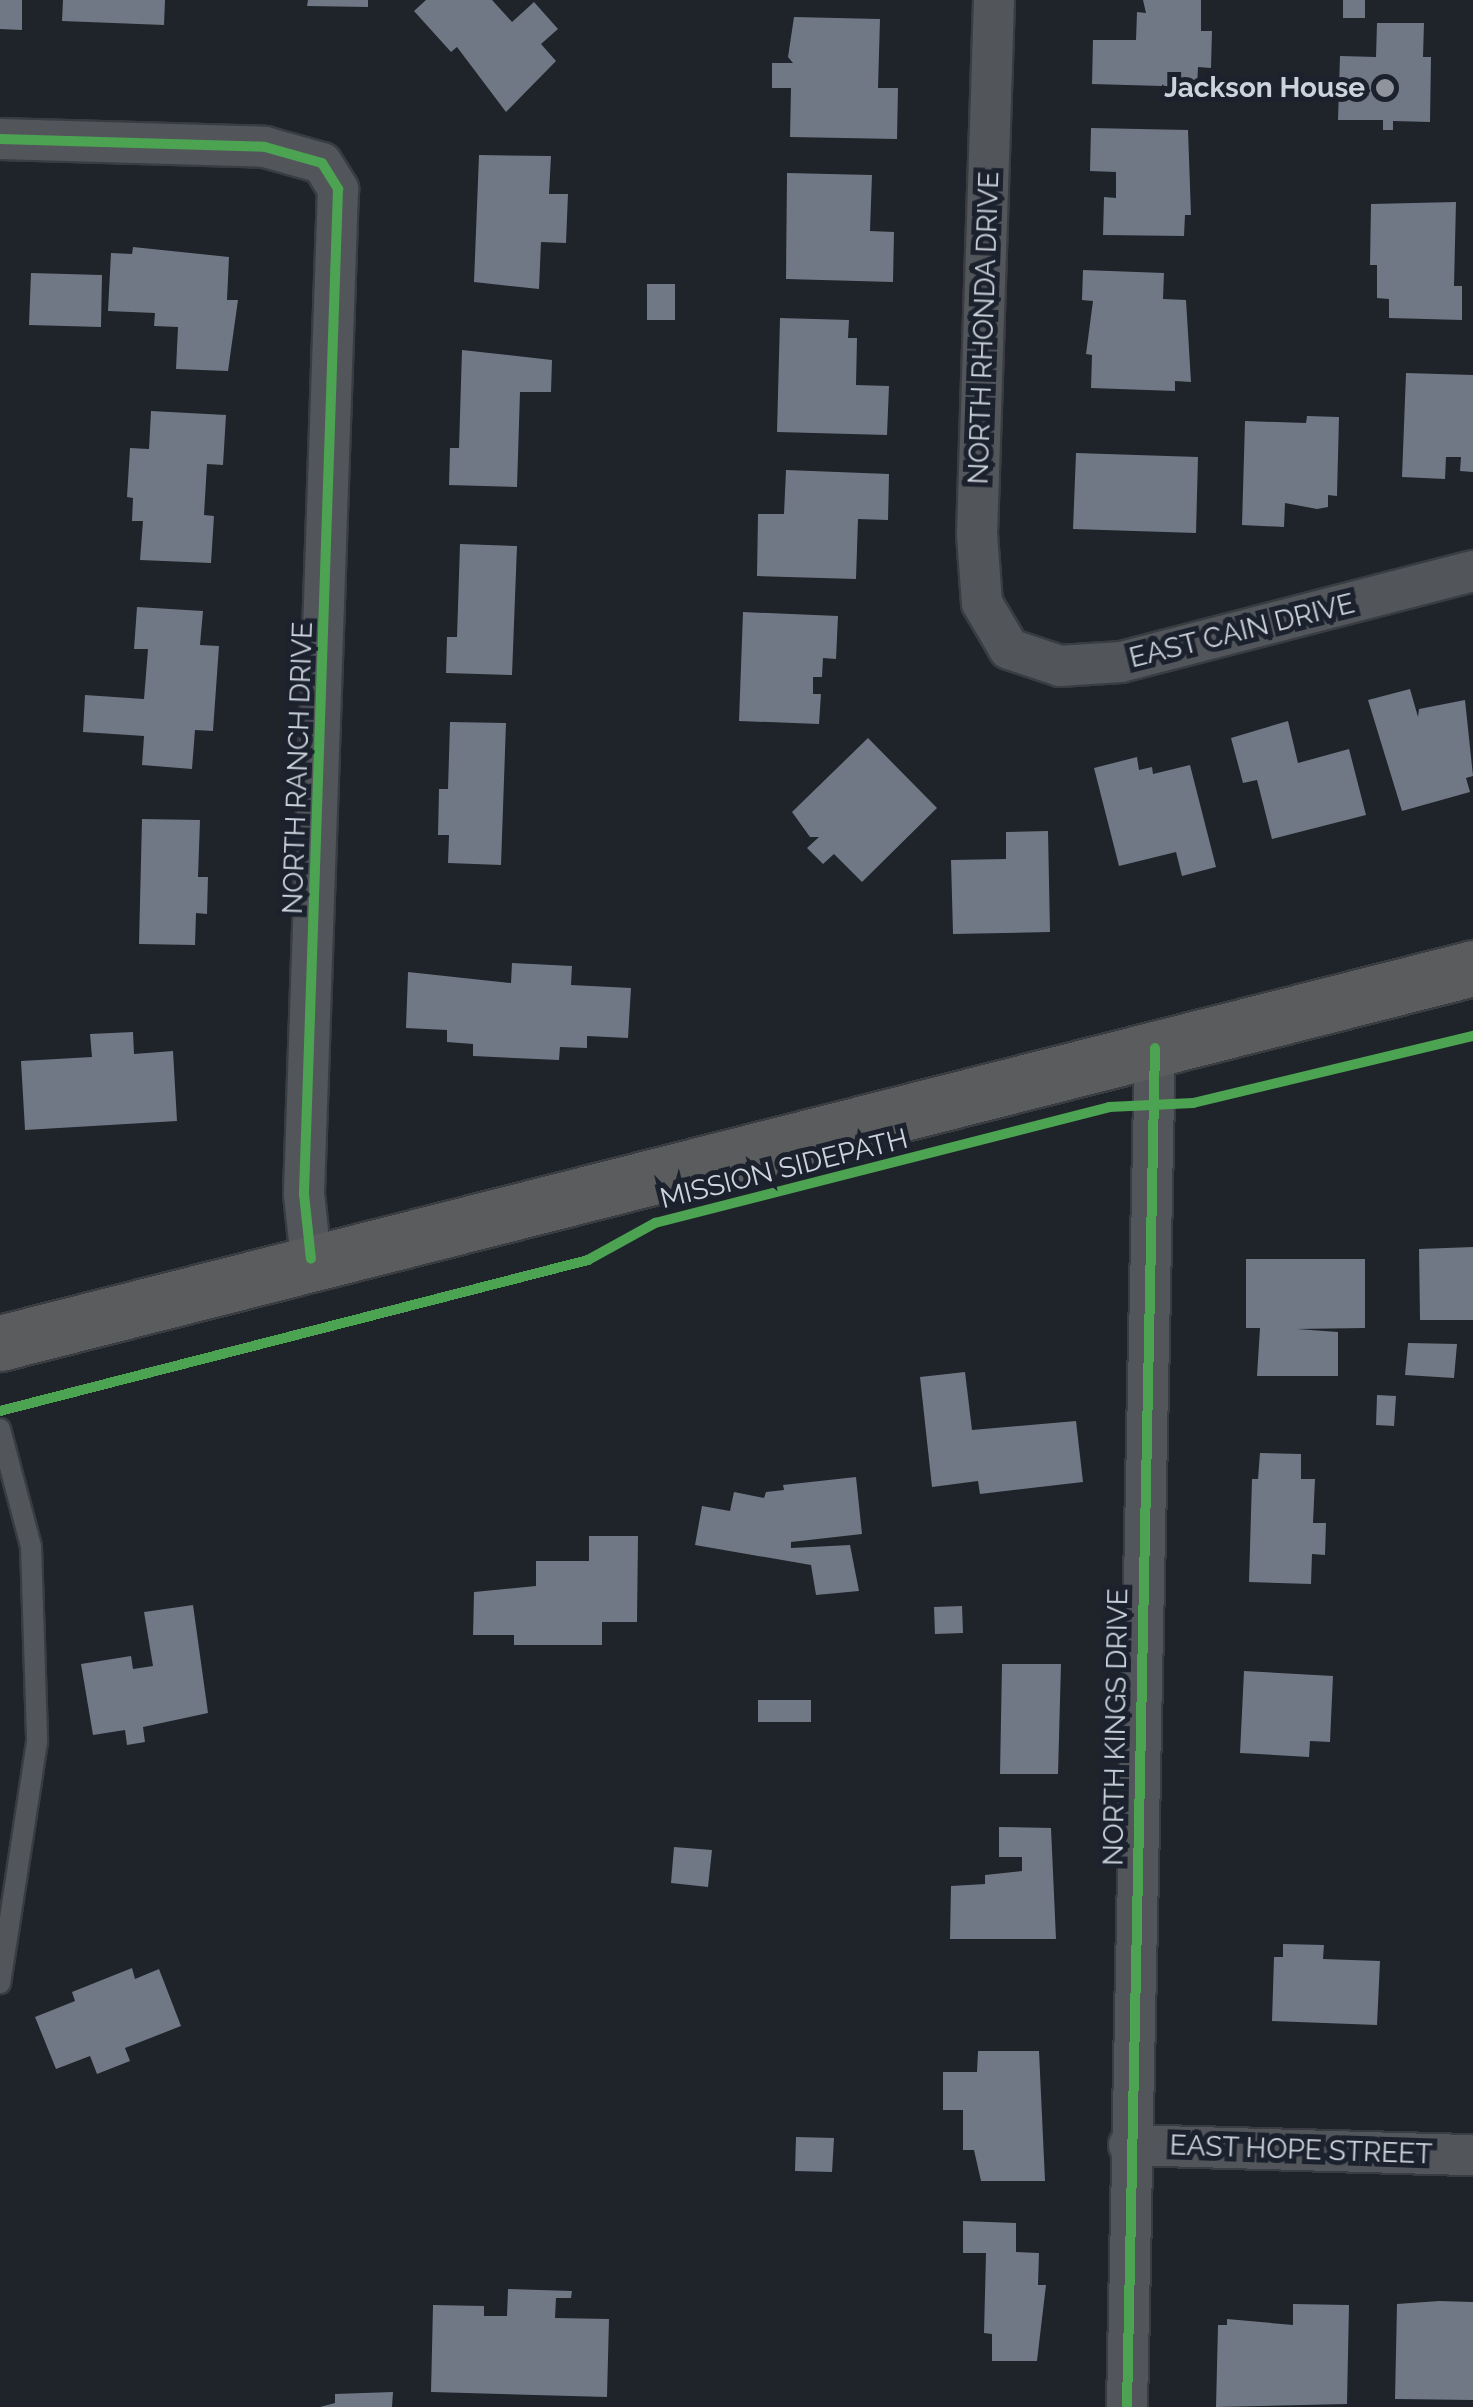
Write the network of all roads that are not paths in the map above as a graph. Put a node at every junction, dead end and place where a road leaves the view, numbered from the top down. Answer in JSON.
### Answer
{"nodes":[{"id":1,"x":994,"y":0,"type":"edge"},
{"id":2,"x":0,"y":139,"type":"edge"},
{"id":3,"x":1473,"y":571,"type":"edge"},
{"id":4,"x":1010,"y":649,"type":"joint"},
{"id":5,"x":1473,"y":968,"type":"edge"},
{"id":6,"x":1155,"y":1048,"type":"junction"},
{"id":7,"x":311,"y":1259,"type":"junction"},
{"id":8,"x":0,"y":1342,"type":"edge"},
{"id":9,"x":0,"y":1428,"type":"edge"},
{"id":10,"x":0,"y":1983,"type":"edge"},
{"id":11,"x":1129,"y":2146,"type":"junction"},
{"id":12,"x":1473,"y":2156,"type":"edge"},
{"id":13,"x":1127,"y":2407,"type":"edge"}],
"edges":[{"from":1,"to":4,"type":"street","name":"NORTH RHONDA DRIVE"},
{"from":2,"to":7,"type":"street","name":"NORTH RANCH DRIVE"},
{"from":3,"to":4,"type":"street","name":"EAST CAIN DRIVE"},
{"from":5,"to":6,"type":"main road"},
{"from":6,"to":7,"type":"main road"},
{"from":6,"to":11,"type":"street","name":"NORTH KINGS DRIVE"},
{"from":7,"to":8,"type":"main road"},
{"from":9,"to":10,"type":"lane"},
{"from":11,"to":12,"type":"street","name":"EAST HOPE STREET"},
{"from":11,"to":13,"type":"street","name":"NORTH KINGS DRIVE"}]}
